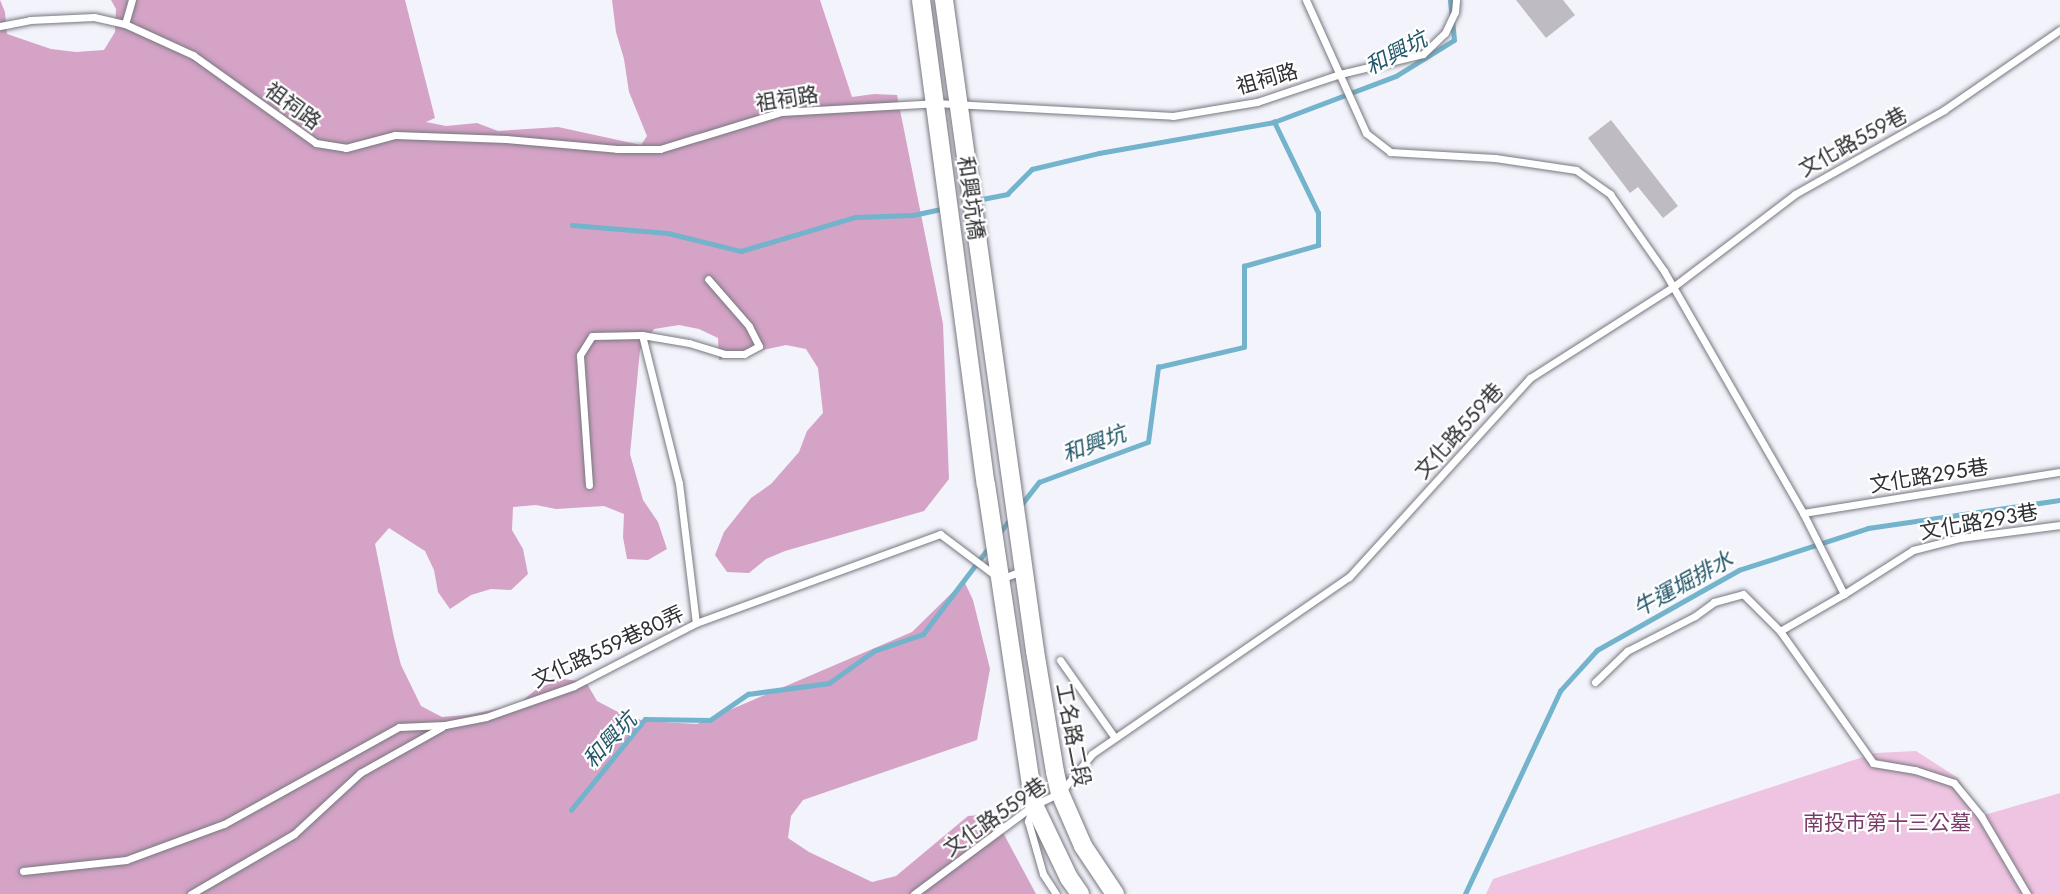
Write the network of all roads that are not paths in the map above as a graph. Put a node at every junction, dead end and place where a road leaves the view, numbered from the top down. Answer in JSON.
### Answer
{"nodes":[{"id":1,"x":132,"y":0,"type":"edge"},
{"id":2,"x":921,"y":0,"type":"edge"},
{"id":3,"x":945,"y":0,"type":"edge"},
{"id":4,"x":1306,"y":0,"type":"edge"},
{"id":5,"x":1456,"y":0,"type":"edge"},
{"id":6,"x":124,"y":24,"type":"junction"},
{"id":7,"x":0,"y":26,"type":"edge"},
{"id":8,"x":2060,"y":30,"type":"edge"},
{"id":9,"x":1340,"y":74,"type":"junction"},
{"id":10,"x":935,"y":103,"type":"junction"},
{"id":11,"x":961,"y":104,"type":"junction"},
{"id":12,"x":708,"y":279,"type":"dead end"},
{"id":13,"x":1673,"y":287,"type":"junction"},
{"id":14,"x":642,"y":335,"type":"junction"},
{"id":15,"x":2060,"y":472,"type":"edge"},
{"id":16,"x":1011,"y":479,"type":"joint"},
{"id":17,"x":589,"y":485,"type":"dead end"},
{"id":18,"x":1803,"y":513,"type":"junction"},
{"id":19,"x":2060,"y":525,"type":"edge"},
{"id":20,"x":1025,"y":571,"type":"junction"},
{"id":21,"x":1000,"y":579,"type":"junction"},
{"id":22,"x":1844,"y":594,"type":"junction"},
{"id":23,"x":696,"y":623,"type":"junction"},
{"id":24,"x":1780,"y":630,"type":"junction"},
{"id":25,"x":1060,"y":660,"type":"dead end"},
{"id":26,"x":1595,"y":681,"type":"dead end"},
{"id":27,"x":445,"y":725,"type":"junction"},
{"id":28,"x":1115,"y":738,"type":"junction"},
{"id":29,"x":1060,"y":793,"type":"junction"},
{"id":30,"x":1034,"y":806,"type":"junction"},
{"id":31,"x":23,"y":871,"type":"dead end"},
{"id":32,"x":191,"y":894,"type":"edge"},
{"id":33,"x":914,"y":894,"type":"edge"},
{"id":34,"x":1056,"y":894,"type":"edge"},
{"id":35,"x":1080,"y":894,"type":"edge"},
{"id":36,"x":1115,"y":894,"type":"edge"},
{"id":37,"x":2027,"y":894,"type":"edge"}],
"edges":[{"from":1,"to":6,"type":"lane"},
{"from":2,"to":10,"type":"main road"},
{"from":3,"to":11,"type":"main road"},
{"from":4,"to":9,"type":"lane"},
{"from":5,"to":9,"type":"lane","name":"祖祠路"},
{"from":6,"to":7,"type":"lane","name":"祖祠路"},
{"from":6,"to":10,"type":"lane","name":"祖祠路"},
{"from":8,"to":13,"type":"lane","name":"文化路559巷"},
{"from":9,"to":11,"type":"lane","name":"祖祠路"},
{"from":9,"to":13,"type":"lane"},
{"from":10,"to":11,"type":"lane","name":"祖祠路"},
{"from":10,"to":21,"type":"main road","name":"和興坑橋"},
{"from":11,"to":16,"type":"main road","name":"和興坑橋"},
{"from":12,"to":14,"type":"lane"},
{"from":13,"to":18,"type":"lane"},
{"from":13,"to":28,"type":"lane","name":"文化路559巷"},
{"from":14,"to":17,"type":"lane"},
{"from":14,"to":23,"type":"lane"},
{"from":15,"to":18,"type":"lane","name":"文化路295巷"},
{"from":16,"to":20,"type":"main road","name":"工名路二段"},
{"from":18,"to":22,"type":"lane"},
{"from":19,"to":22,"type":"lane","name":"文化路293巷"},
{"from":20,"to":21,"type":"lane"},
{"from":20,"to":29,"type":"main road","name":"工名路二段"},
{"from":21,"to":23,"type":"lane","name":"文化路559巷80弄"},
{"from":21,"to":30,"type":"main road"},
{"from":22,"to":24,"type":"lane","name":"文化路293巷"},
{"from":23,"to":27,"type":"lane","name":"文化路559巷80弄"},
{"from":24,"to":26,"type":"lane"},
{"from":24,"to":37,"type":"lane"},
{"from":25,"to":28,"type":"lane"},
{"from":27,"to":31,"type":"lane","name":"文化路559巷80弄"},
{"from":27,"to":32,"type":"lane"},
{"from":28,"to":29,"type":"lane","name":"文化路559巷"},
{"from":29,"to":30,"type":"lane","name":"文化路559巷"},
{"from":29,"to":36,"type":"main road","name":"工名路二段"},
{"from":30,"to":33,"type":"lane","name":"文化路559巷"},
{"from":30,"to":34,"type":"lane"},
{"from":30,"to":35,"type":"main road"}]}
